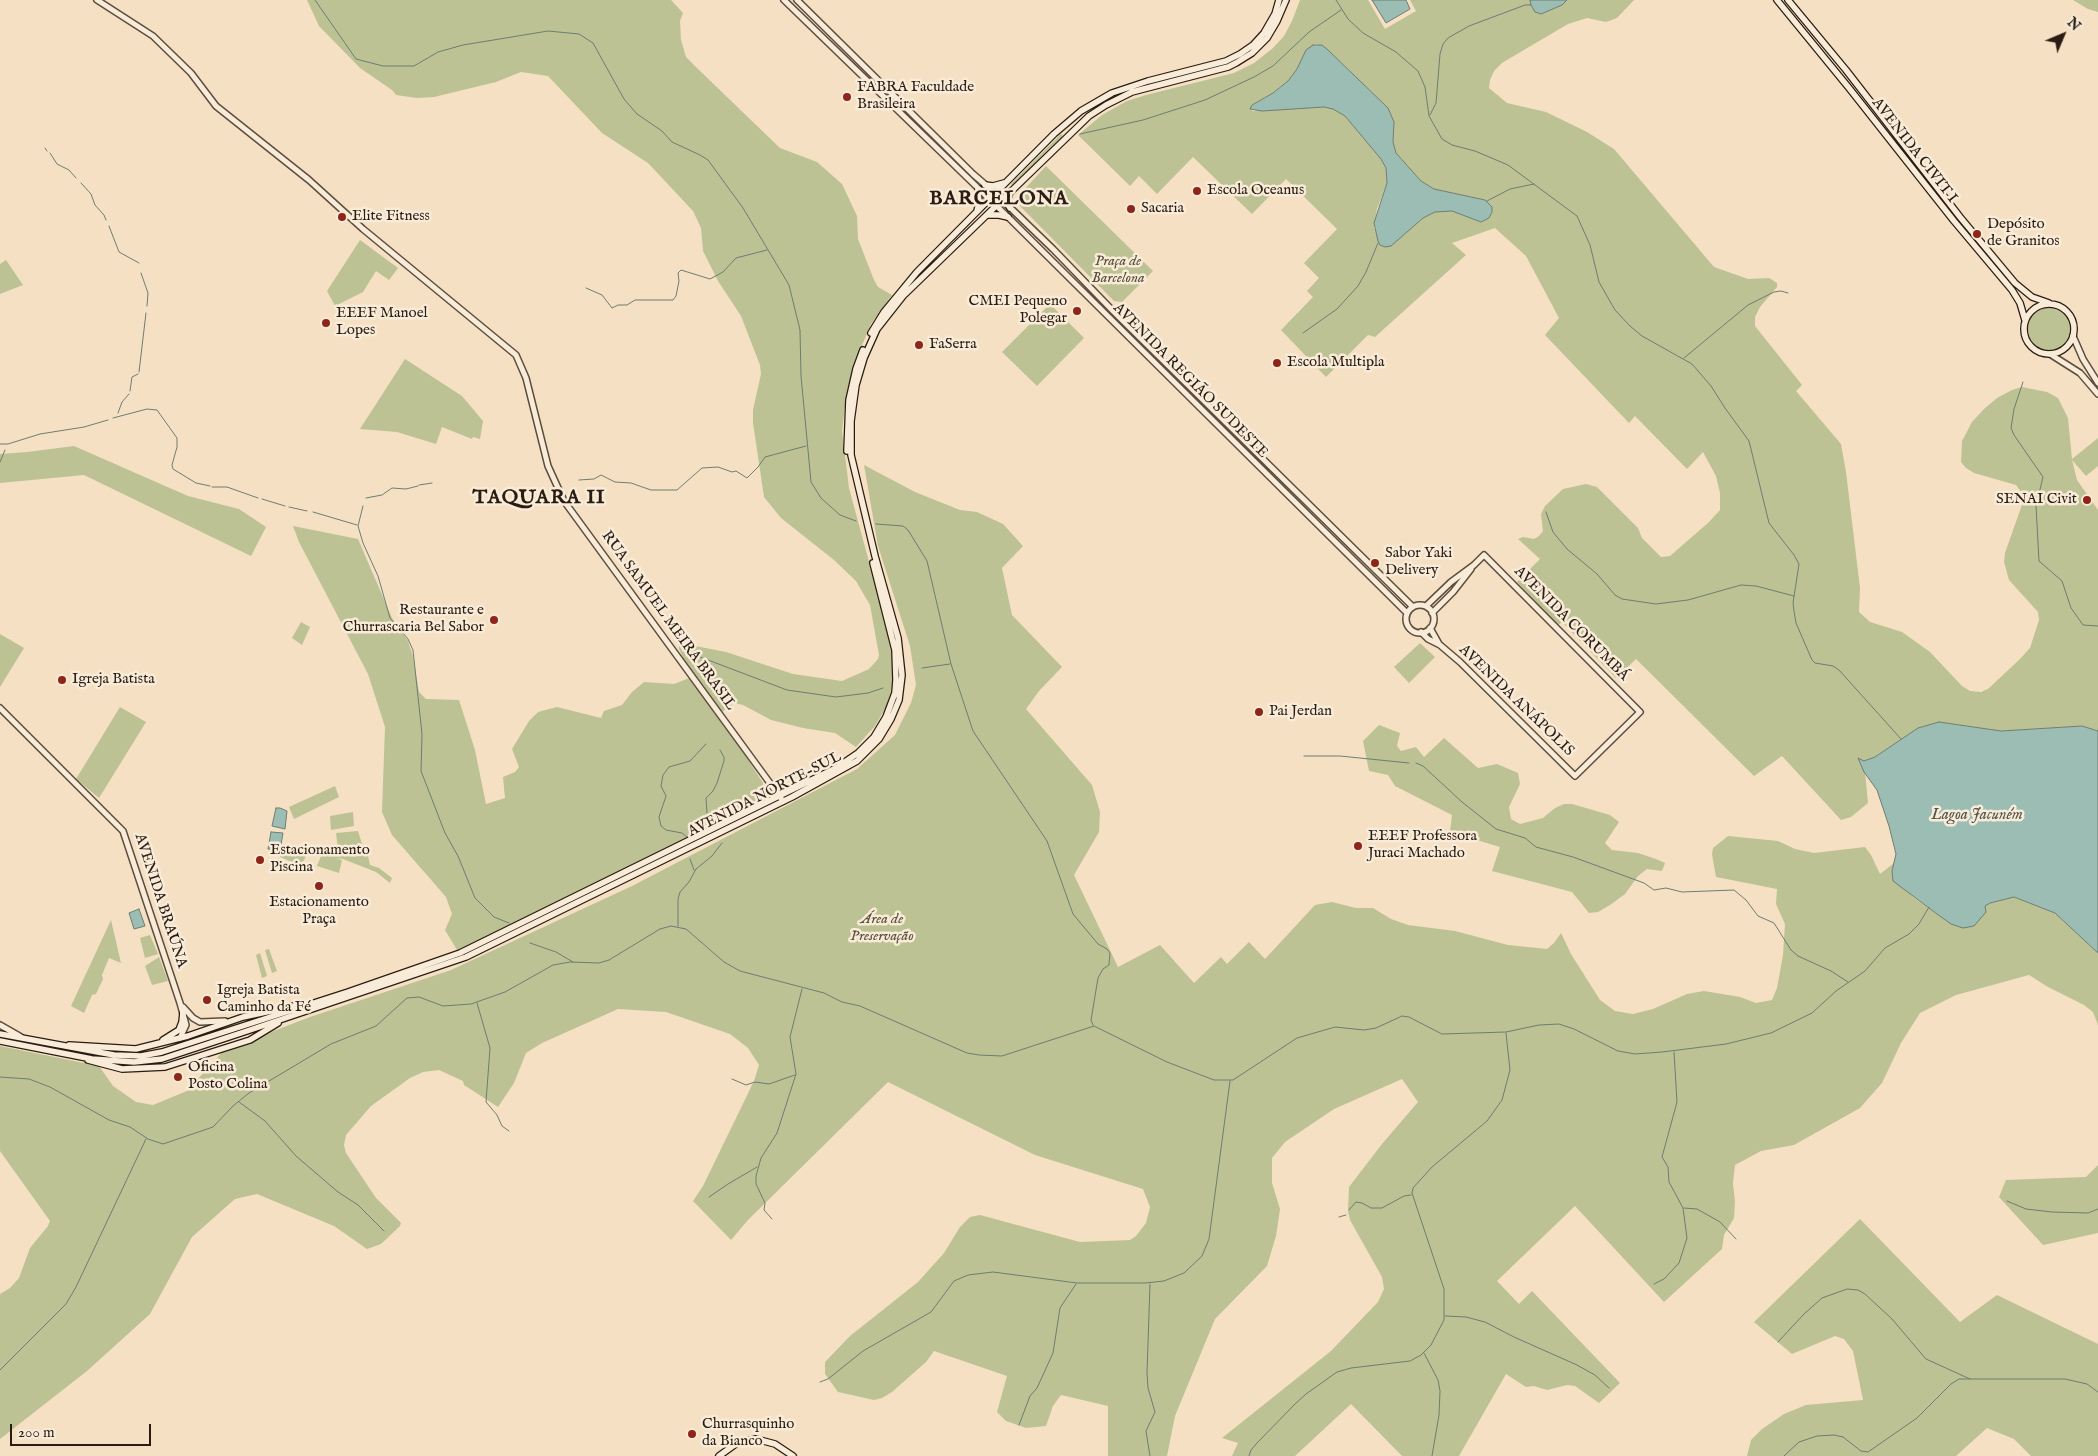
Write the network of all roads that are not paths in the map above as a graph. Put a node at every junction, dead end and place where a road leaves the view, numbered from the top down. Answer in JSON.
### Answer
{"nodes":[{"id":1,"x":97,"y":0,"type":"edge"},
{"id":2,"x":784,"y":0,"type":"edge"},
{"id":3,"x":797,"y":0,"type":"edge"},
{"id":4,"x":1280,"y":0,"type":"edge"},
{"id":5,"x":1286,"y":0,"type":"edge"},
{"id":6,"x":1777,"y":0,"type":"edge"},
{"id":7,"x":1788,"y":0,"type":"edge"},
{"id":8,"x":1006,"y":182,"type":"junction"},
{"id":9,"x":985,"y":185,"type":"junction"},
{"id":10,"x":978,"y":189,"type":"junction"},
{"id":11,"x":1012,"y":191,"type":"junction"},
{"id":12,"x":995,"y":193,"type":"junction"},
{"id":13,"x":989,"y":199,"type":"junction"},
{"id":14,"x":1003,"y":200,"type":"junction"},
{"id":15,"x":996,"y":206,"type":"junction"},
{"id":16,"x":1010,"y":208,"type":"junction"},
{"id":17,"x":977,"y":212,"type":"junction"},
{"id":18,"x":985,"y":216,"type":"junction"},
{"id":19,"x":1008,"y":217,"type":"junction"},
{"id":20,"x":1042,"y":238,"type":"junction"},
{"id":21,"x":1035,"y":245,"type":"junction"},
{"id":22,"x":1053,"y":249,"type":"junction"},
{"id":23,"x":1046,"y":256,"type":"junction"},
{"id":24,"x":2049,"y":303,"type":"junction"},
{"id":25,"x":2026,"y":320,"type":"junction"},
{"id":26,"x":2073,"y":336,"type":"junction"},
{"id":27,"x":2050,"y":354,"type":"junction"},
{"id":28,"x":2098,"y":384,"type":"edge"},
{"id":29,"x":2098,"y":394,"type":"edge"},
{"id":30,"x":1227,"y":423,"type":"junction"},
{"id":31,"x":1217,"y":424,"type":"junction"},
{"id":32,"x":1474,"y":565,"type":"junction"},
{"id":33,"x":1426,"y":606,"type":"junction"},
{"id":34,"x":1413,"y":607,"type":"junction"},
{"id":35,"x":1407,"y":613,"type":"junction"},
{"id":36,"x":1432,"y":613,"type":"junction"},
{"id":37,"x":1430,"y":628,"type":"junction"},
{"id":38,"x":1421,"y":632,"type":"junction"},
{"id":39,"x":1440,"y":645,"type":"junction"},
{"id":40,"x":0,"y":708,"type":"edge"},
{"id":41,"x":1575,"y":776,"type":"joint"},
{"id":42,"x":771,"y":784,"type":"junction"},
{"id":43,"x":782,"y":799,"type":"junction"},
{"id":44,"x":773,"y":800,"type":"junction"},
{"id":45,"x":180,"y":1003,"type":"junction"},
{"id":46,"x":313,"y":1003,"type":"junction"},
{"id":47,"x":183,"y":1012,"type":"junction"},
{"id":48,"x":295,"y":1015,"type":"junction"},
{"id":49,"x":238,"y":1018,"type":"junction"},
{"id":50,"x":228,"y":1021,"type":"junction"},
{"id":51,"x":250,"y":1023,"type":"junction"},
{"id":52,"x":0,"y":1025,"type":"edge"},
{"id":53,"x":252,"y":1030,"type":"junction"},
{"id":54,"x":0,"y":1034,"type":"edge"},
{"id":55,"x":180,"y":1038,"type":"junction"},
{"id":56,"x":24,"y":1039,"type":"junction"},
{"id":57,"x":0,"y":1041,"type":"edge"},
{"id":58,"x":238,"y":1044,"type":"junction"},
{"id":59,"x":57,"y":1045,"type":"junction"},
{"id":60,"x":144,"y":1047,"type":"junction"},
{"id":61,"x":157,"y":1053,"type":"junction"},
{"id":62,"x":76,"y":1056,"type":"junction"},
{"id":63,"x":159,"y":1060,"type":"junction"},
{"id":64,"x":165,"y":1067,"type":"junction"},
{"id":65,"x":719,"y":1456,"type":"edge"},
{"id":66,"x":793,"y":1456,"type":"edge"}],
"edges":[{"from":1,"to":42,"type":"street","name":"RUA SAMUEL MEIRA BRASIL"},
{"from":2,"to":10,"type":"street","name":"AVENIDA REGIÃO SUDESTE"},
{"from":3,"to":9,"type":"street","name":"AVENIDA REGIÃO SUDESTE"},
{"from":4,"to":8,"type":"main road","name":"AVENIDA NORTE-SUL"},
{"from":5,"to":11,"type":"main road","name":"AVENIDA NORTE-SUL"},
{"from":6,"to":25,"type":"main road","name":"AVENIDA CIVIT I"},
{"from":7,"to":24,"type":"main road","name":"AVENIDA CIVIT I"},
{"from":8,"to":9,"type":"main road"},
{"from":8,"to":12,"type":"main road","name":"AVENIDA NORTE-SUL"},
{"from":9,"to":12,"type":"street","name":"AVENIDA REGIÃO SUDESTE"},
{"from":10,"to":13,"type":"street","name":"AVENIDA REGIÃO SUDESTE"},
{"from":10,"to":17,"type":"main road"},
{"from":11,"to":14,"type":"main road","name":"AVENIDA NORTE-SUL"},
{"from":11,"to":16,"type":"main road"},
{"from":12,"to":13,"type":"main road","name":"AVENIDA NORTE-SUL"},
{"from":12,"to":14,"type":"street","name":"AVENIDA REGIÃO SUDESTE"},
{"from":13,"to":15,"type":"street","name":"AVENIDA REGIÃO SUDESTE"},
{"from":13,"to":17,"type":"main road","name":"AVENIDA NORTE-SUL"},
{"from":14,"to":15,"type":"main road","name":"AVENIDA NORTE-SUL"},
{"from":14,"to":16,"type":"street","name":"AVENIDA REGIÃO SUDESTE"},
{"from":15,"to":18,"type":"main road","name":"AVENIDA NORTE-SUL"},
{"from":15,"to":19,"type":"street","name":"AVENIDA REGIÃO SUDESTE"},
{"from":16,"to":20,"type":"street","name":"AVENIDA REGIÃO SUDESTE"},
{"from":17,"to":43,"type":"main road","name":"AVENIDA NORTE-SUL"},
{"from":18,"to":19,"type":"main road"},
{"from":18,"to":43,"type":"main road","name":"AVENIDA NORTE-SUL"},
{"from":19,"to":21,"type":"street","name":"AVENIDA REGIÃO SUDESTE"},
{"from":20,"to":21,"type":"street"},
{"from":20,"to":22,"type":"street","name":"AVENIDA REGIÃO SUDESTE"},
{"from":21,"to":23,"type":"street","name":"AVENIDA REGIÃO SUDESTE"},
{"from":22,"to":23,"type":"street"},
{"from":22,"to":30,"type":"street","name":"AVENIDA REGIÃO SUDESTE"},
{"from":23,"to":31,"type":"street","name":"AVENIDA REGIÃO SUDESTE"},
{"from":24,"to":25,"type":"main road"},
{"from":24,"to":26,"type":"main road"},
{"from":25,"to":27,"type":"main road"},
{"from":26,"to":27,"type":"main road"},
{"from":26,"to":28,"type":"street"},
{"from":27,"to":29,"type":"street"},
{"from":30,"to":31,"type":"street"},
{"from":30,"to":34,"type":"street","name":"AVENIDA REGIÃO SUDESTE"},
{"from":31,"to":35,"type":"street","name":"AVENIDA REGIÃO SUDESTE"},
{"from":32,"to":33,"type":"street"},
{"from":32,"to":36,"type":"street"},
{"from":32,"to":41,"type":"street","name":"AVENIDA CORUMBÁ"},
{"from":33,"to":34,"type":"street"},
{"from":33,"to":36,"type":"street"},
{"from":34,"to":35,"type":"street"},
{"from":35,"to":38,"type":"street"},
{"from":36,"to":37,"type":"street"},
{"from":37,"to":38,"type":"street"},
{"from":37,"to":39,"type":"street","name":"AVENIDA ANÁPOLIS"},
{"from":38,"to":39,"type":"street","name":"AVENIDA ANÁPOLIS"},
{"from":39,"to":41,"type":"street","name":"AVENIDA ANÁPOLIS"},
{"from":40,"to":45,"type":"street","name":"AVENIDA BRAÚNA"},
{"from":42,"to":43,"type":"street","name":"RUA SAMUEL MEIRA BRASIL"},
{"from":42,"to":44,"type":"street","name":"RUA SAMUEL MEIRA BRASIL"},
{"from":43,"to":44,"type":"main road","name":"AVENIDA NORTE-SUL"},
{"from":43,"to":48,"type":"main road","name":"AVENIDA NORTE-SUL"},
{"from":44,"to":46,"type":"main road","name":"AVENIDA NORTE-SUL"},
{"from":45,"to":47,"type":"street","name":"AVENIDA BRAÚNA"},
{"from":45,"to":50,"type":"street","name":"AVENIDA BRAÚNA"},
{"from":46,"to":49,"type":"main road"},
{"from":46,"to":51,"type":"main road","name":"AVENIDA NORTE-SUL"},
{"from":47,"to":55,"type":"street","name":"AVENIDA BRAÚNA"},
{"from":47,"to":60,"type":"main road"},
{"from":48,"to":53,"type":"main road","name":"AVENIDA NORTE-SUL"},
{"from":48,"to":58,"type":"main road"},
{"from":49,"to":50,"type":"main road"},
{"from":49,"to":51,"type":"main road"},
{"from":50,"to":55,"type":"main road"},
{"from":51,"to":53,"type":"main road"},
{"from":51,"to":61,"type":"main road","name":"AVENIDA NORTE-SUL"},
{"from":52,"to":56,"type":"street"},
{"from":53,"to":58,"type":"main road"},
{"from":53,"to":63,"type":"main road","name":"AVENIDA NORTE-SUL"},
{"from":54,"to":56,"type":"main road","name":"AVENIDA NORTE-SUL"},
{"from":55,"to":60,"type":"main road"},
{"from":55,"to":61,"type":"main road"},
{"from":56,"to":59,"type":"main road","name":"AVENIDA NORTE-SUL"},
{"from":57,"to":62,"type":"main road","name":"AVENIDA NORTE-SUL"},
{"from":58,"to":64,"type":"main road"},
{"from":59,"to":60,"type":"main road"},
{"from":59,"to":61,"type":"main road","name":"AVENIDA NORTE-SUL"},
{"from":61,"to":63,"type":"main road"},
{"from":62,"to":63,"type":"main road","name":"AVENIDA NORTE-SUL"},
{"from":62,"to":64,"type":"main road"},
{"from":63,"to":64,"type":"main road"},
{"from":65,"to":66,"type":"main road"}]}
